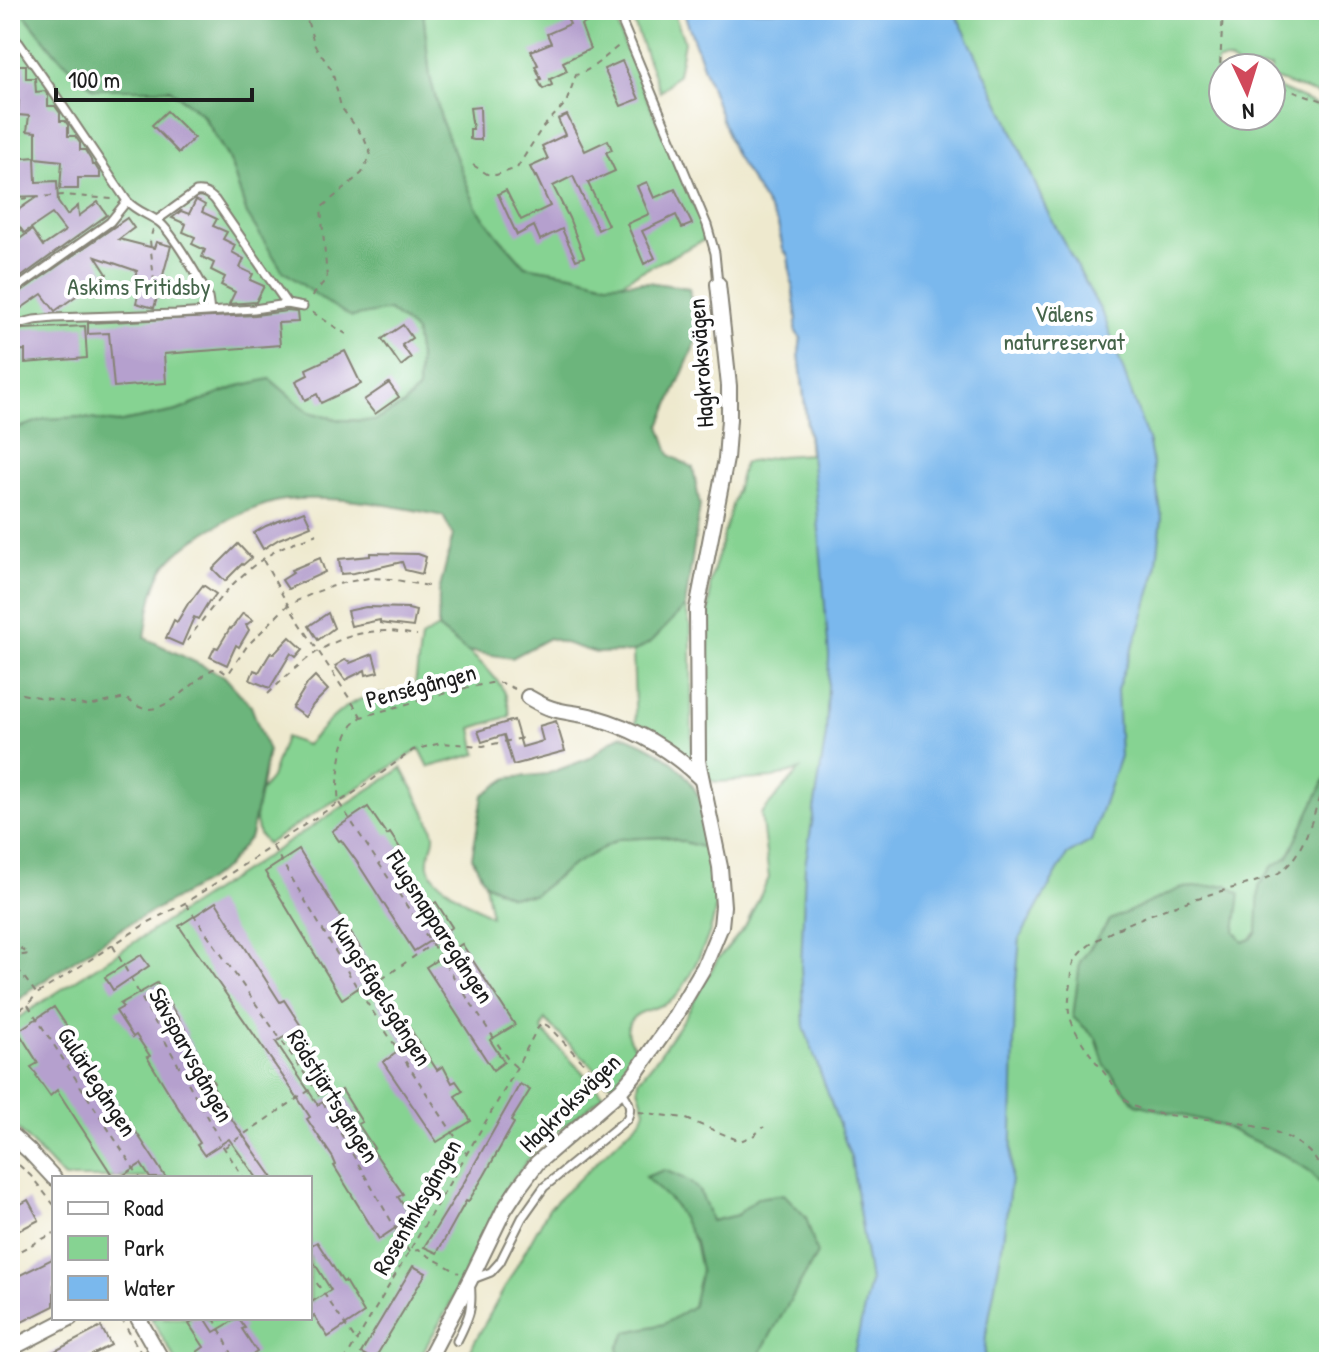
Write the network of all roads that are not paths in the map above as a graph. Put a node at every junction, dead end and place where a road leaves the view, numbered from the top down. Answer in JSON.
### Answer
{"nodes":[{"id":1,"x":617,"y":10,"type":"edge"},
{"id":2,"x":10,"y":34,"type":"edge"},
{"id":3,"x":127,"y":201,"type":"junction"},
{"id":4,"x":157,"y":220,"type":"junction"},
{"id":5,"x":718,"y":284,"type":"joint"},
{"id":6,"x":10,"y":293,"type":"edge"},
{"id":7,"x":287,"y":304,"type":"junction"},
{"id":8,"x":303,"y":307,"type":"road end"},
{"id":9,"x":210,"y":311,"type":"junction"},
{"id":10,"x":10,"y":326,"type":"edge"},
{"id":11,"x":528,"y":697,"type":"road end"},
{"id":12,"x":700,"y":778,"type":"junction"},
{"id":13,"x":618,"y":1092,"type":"junction"},
{"id":14,"x":10,"y":1134,"type":"edge"},
{"id":15,"x":52,"y":1176,"type":"edge"},
{"id":16,"x":470,"y":1280,"type":"junction"},
{"id":17,"x":66,"y":1320,"type":"edge"},
{"id":18,"x":139,"y":1320,"type":"edge"},
{"id":19,"x":457,"y":1341,"type":"dead end"},
{"id":20,"x":10,"y":1349,"type":"edge"},
{"id":21,"x":430,"y":1361,"type":"edge"},
{"id":22,"x":163,"y":1362,"type":"edge"}],
"edges":[{"from":1,"to":5,"type":"lane","name":"Hagkroksvägen"},
{"from":2,"to":3,"type":"lane"},
{"from":3,"to":4,"type":"lane"},
{"from":3,"to":6,"type":"lane"},
{"from":4,"to":7,"type":"lane"},
{"from":4,"to":9,"type":"lane"},
{"from":5,"to":12,"type":"street","name":"Hagkroksvägen"},
{"from":7,"to":8,"type":"lane"},
{"from":7,"to":9,"type":"lane"},
{"from":9,"to":10,"type":"lane"},
{"from":11,"to":12,"type":"street"},
{"from":12,"to":13,"type":"street","name":"Hagkroksvägen"},
{"from":13,"to":16,"type":"street","name":"Hagkroksvägen"},
{"from":13,"to":16,"type":"lane"},
{"from":14,"to":15,"type":"street"},
{"from":16,"to":19,"type":"lane"},
{"from":16,"to":21,"type":"street","name":"Hagkroksvägen"},
{"from":17,"to":20,"type":"street"},
{"from":18,"to":22,"type":"street"}]}
